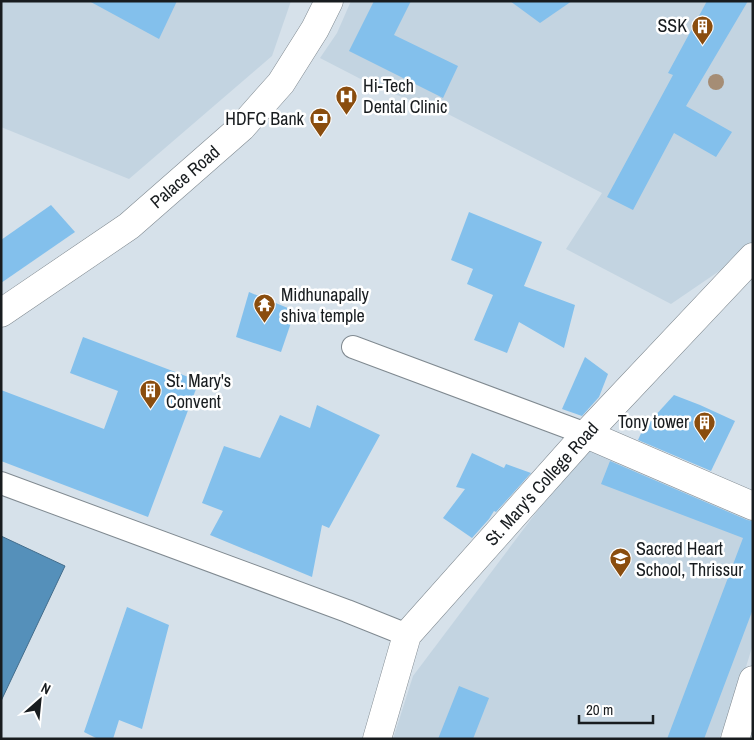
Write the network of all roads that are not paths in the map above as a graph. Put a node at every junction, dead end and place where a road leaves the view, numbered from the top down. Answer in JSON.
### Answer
{"nodes":[{"id":1,"x":328,"y":1,"type":"edge"},
{"id":2,"x":753,"y":257,"type":"edge"},
{"id":3,"x":1,"y":313,"type":"edge"},
{"id":4,"x":353,"y":347,"type":"dead end"},
{"id":5,"x":586,"y":434,"type":"junction"},
{"id":6,"x":1,"y":483,"type":"edge"},
{"id":7,"x":753,"y":506,"type":"edge"},
{"id":8,"x":407,"y":635,"type":"junction"},
{"id":9,"x":753,"y":680,"type":"edge"},
{"id":10,"x":377,"y":739,"type":"edge"},
{"id":11,"x":735,"y":739,"type":"edge"}],
"edges":[{"from":1,"to":3,"type":"street","name":"Palace Road"},
{"from":2,"to":5,"type":"street","name":"St. Mary's College Road"},
{"from":4,"to":5,"type":"street"},
{"from":5,"to":7,"type":"street"},
{"from":5,"to":8,"type":"street","name":"St. Mary's College Road"},
{"from":6,"to":8,"type":"street"},
{"from":8,"to":10,"type":"street","name":"St. Mary's College Road"},
{"from":9,"to":11,"type":"street"}]}
